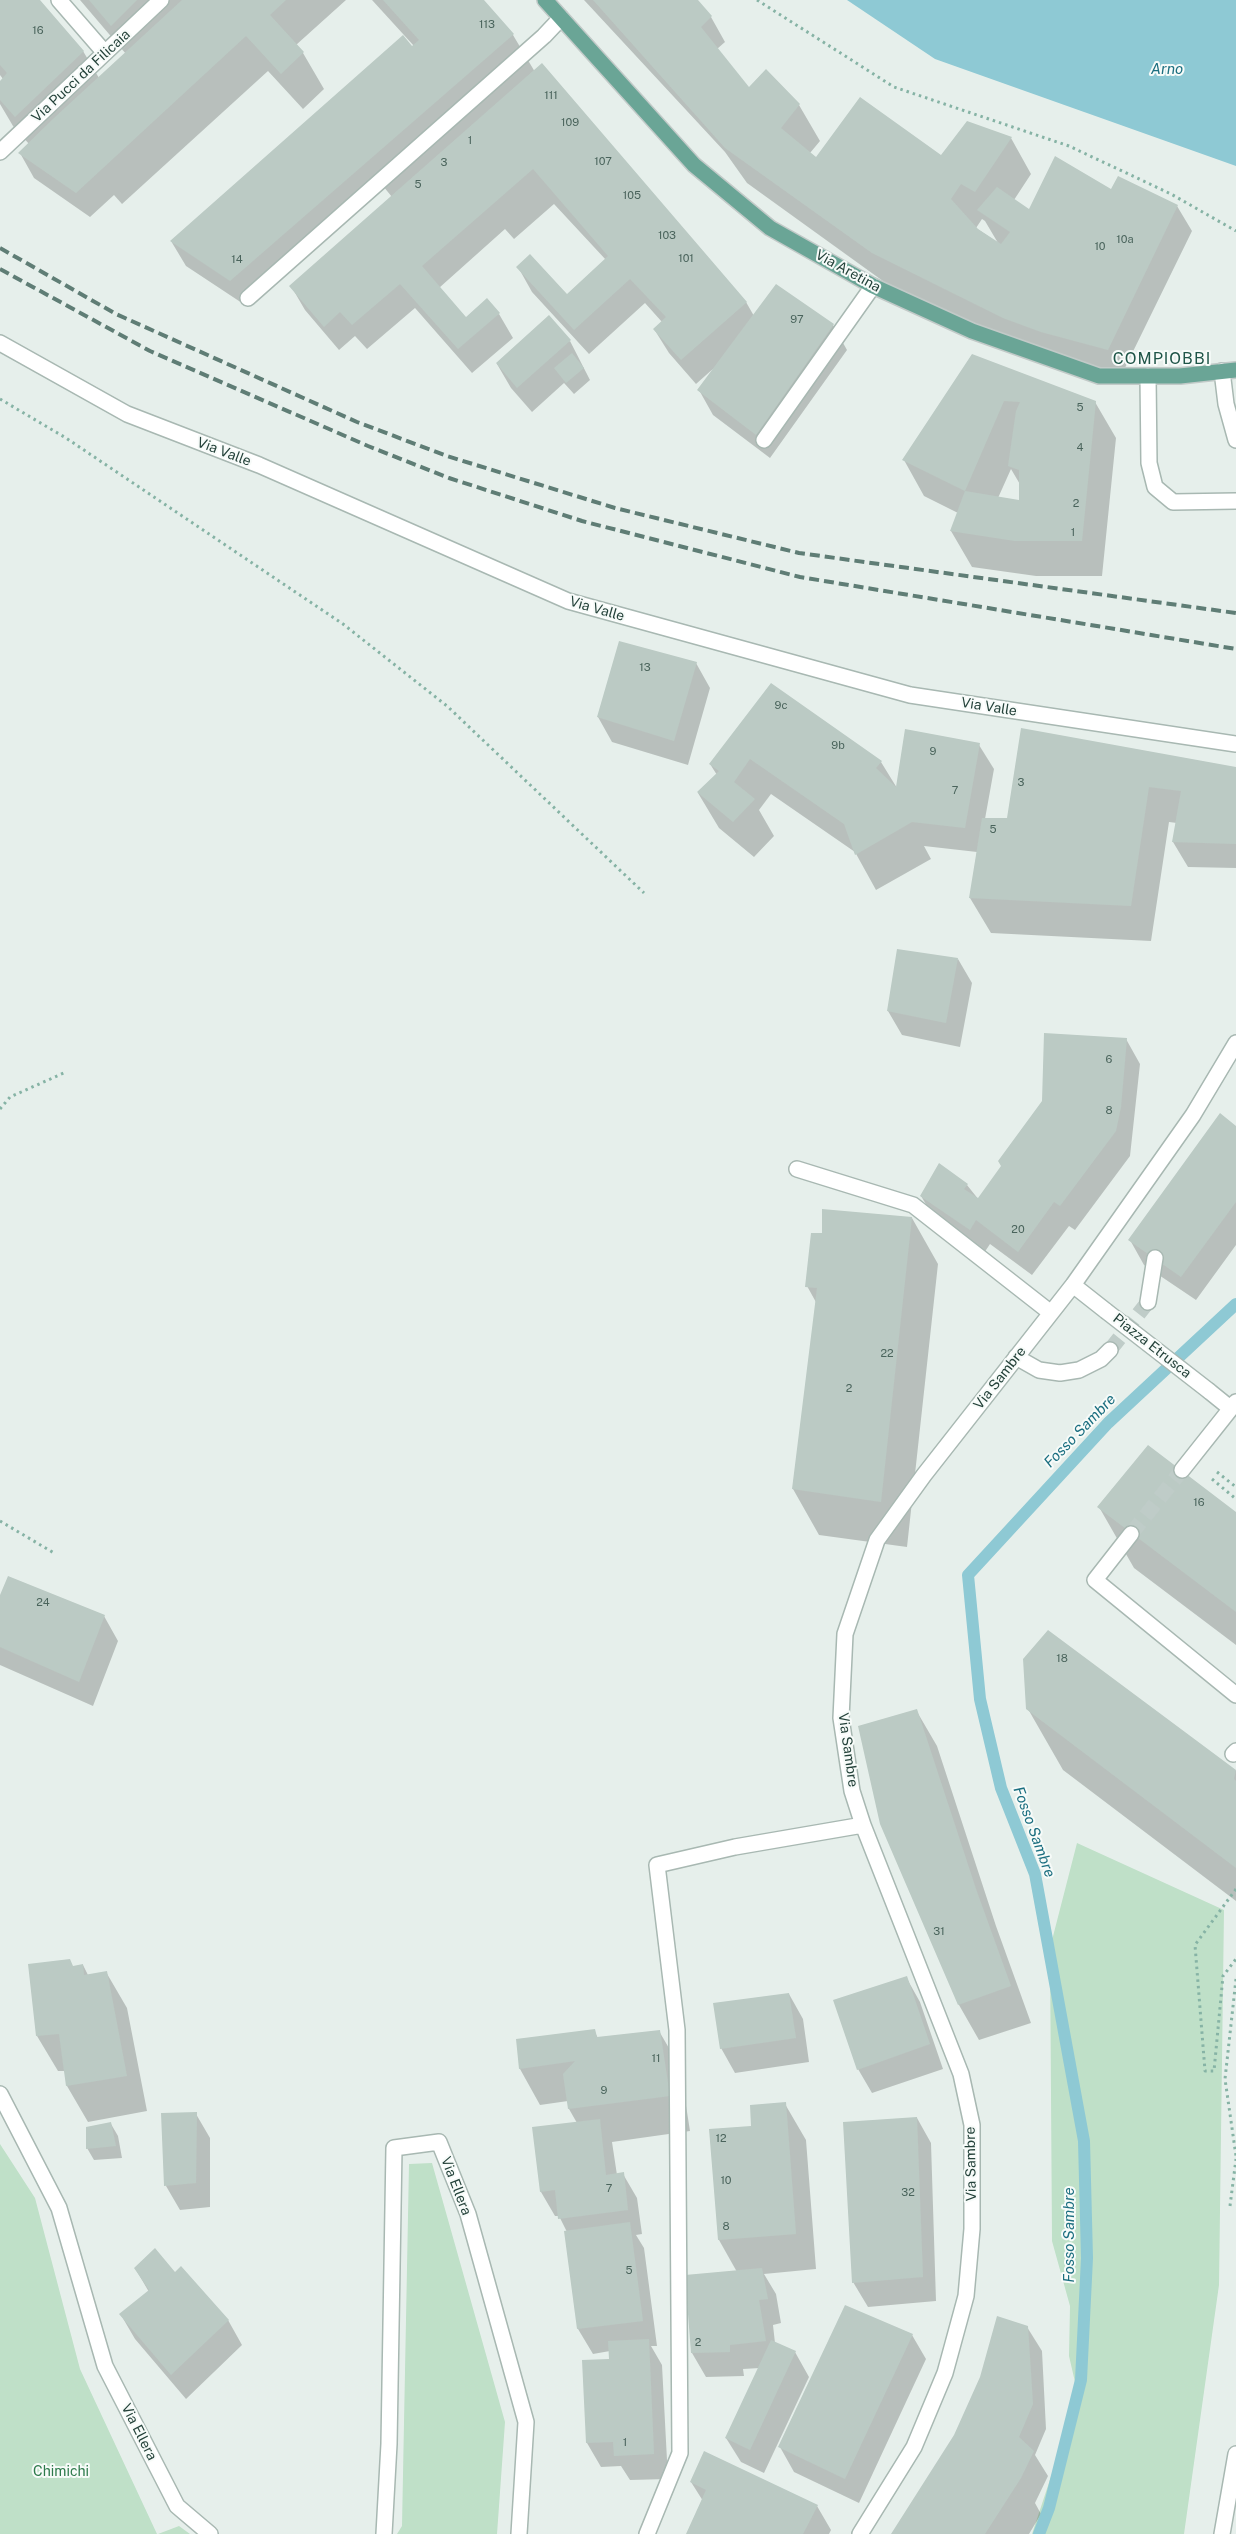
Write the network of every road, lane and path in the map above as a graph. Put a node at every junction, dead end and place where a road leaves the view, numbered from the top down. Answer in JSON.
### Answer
{"nodes":[{"id":1,"x":59,"y":0,"type":"edge"},
{"id":2,"x":161,"y":0,"type":"edge"},
{"id":3,"x":545,"y":0,"type":"edge"},
{"id":4,"x":757,"y":0,"type":"edge"},
{"id":5,"x":561,"y":18,"type":"junction"},
{"id":6,"x":105,"y":53,"type":"junction"},
{"id":7,"x":0,"y":152,"type":"edge"},
{"id":8,"x":1236,"y":231,"type":"edge"},
{"id":9,"x":872,"y":286,"type":"junction"},
{"id":10,"x":248,"y":298,"type":"dead end"},
{"id":11,"x":0,"y":343,"type":"edge"},
{"id":12,"x":1229,"y":370,"type":"edge"},
{"id":13,"x":1148,"y":376,"type":"junction"},
{"id":14,"x":0,"y":399,"type":"edge"},
{"id":15,"x":764,"y":440,"type":"dead end"},
{"id":16,"x":1236,"y":440,"type":"edge"},
{"id":17,"x":1236,"y":501,"type":"edge"},
{"id":18,"x":1236,"y":744,"type":"edge"},
{"id":19,"x":644,"y":893,"type":"dead end"},
{"id":20,"x":1236,"y":1043,"type":"edge"},
{"id":21,"x":66,"y":1072,"type":"dead end"},
{"id":22,"x":0,"y":1109,"type":"edge"},
{"id":23,"x":796,"y":1169,"type":"dead end"},
{"id":24,"x":1155,"y":1258,"type":"dead end"},
{"id":25,"x":1073,"y":1285,"type":"junction"},
{"id":26,"x":1148,"y":1302,"type":"tunnel mouth"},
{"id":27,"x":1051,"y":1313,"type":"junction"},
{"id":28,"x":1110,"y":1350,"type":"tunnel mouth"},
{"id":29,"x":1016,"y":1357,"type":"junction"},
{"id":30,"x":1233,"y":1405,"type":"edge"},
{"id":31,"x":1182,"y":1470,"type":"tunnel mouth"},
{"id":32,"x":1236,"y":1487,"type":"edge"},
{"id":33,"x":1236,"y":1499,"type":"edge"},
{"id":34,"x":0,"y":1521,"type":"edge"},
{"id":35,"x":1131,"y":1534,"type":"tunnel mouth"},
{"id":36,"x":54,"y":1554,"type":"dead end"},
{"id":37,"x":1236,"y":1695,"type":"edge"},
{"id":38,"x":863,"y":1825,"type":"junction"},
{"id":39,"x":1236,"y":1889,"type":"edge"},
{"id":40,"x":1236,"y":1959,"type":"edge"},
{"id":41,"x":1236,"y":1979,"type":"edge"},
{"id":42,"x":0,"y":2094,"type":"edge"},
{"id":43,"x":1236,"y":2158,"type":"edge"},
{"id":44,"x":1235,"y":2186,"type":"edge"},
{"id":45,"x":1230,"y":2206,"type":"dead end"},
{"id":46,"x":1236,"y":2454,"type":"edge"},
{"id":47,"x":210,"y":2534,"type":"edge"},
{"id":48,"x":384,"y":2534,"type":"edge"},
{"id":49,"x":519,"y":2534,"type":"edge"},
{"id":50,"x":647,"y":2534,"type":"edge"},
{"id":51,"x":860,"y":2534,"type":"edge"},
{"id":52,"x":1222,"y":2534,"type":"edge"}],
"edges":[{"from":1,"to":6,"type":"street"},
{"from":2,"to":6,"type":"street","name":"Via Pucci da Filicaia"},
{"from":3,"to":5,"type":"main road","name":"Via Aretina"},
{"from":4,"to":8,"type":"path"},
{"from":5,"to":9,"type":"main road","name":"Via Aretina"},
{"from":5,"to":10,"type":"street"},
{"from":6,"to":7,"type":"street","name":"Via Pucci da Filicaia"},
{"from":9,"to":13,"type":"main road","name":"Via Aretina"},
{"from":9,"to":15,"type":"street"},
{"from":11,"to":18,"type":"street","name":"Via Valle"},
{"from":12,"to":13,"type":"main road","name":"Via Aretina"},
{"from":12,"to":16,"type":"street"},
{"from":13,"to":17,"type":"street"},
{"from":14,"to":19,"type":"path"},
{"from":20,"to":25,"type":"street","name":"Via Sambre"},
{"from":21,"to":22,"type":"path"},
{"from":23,"to":27,"type":"street"},
{"from":24,"to":26,"type":"street"},
{"from":25,"to":27,"type":"street","name":"Via Sambre"},
{"from":25,"to":30,"type":"street","name":"Piazza Etrusca","bridge":true},
{"from":27,"to":29,"type":"street","name":"Via Sambre"},
{"from":28,"to":29,"type":"street"},
{"from":29,"to":38,"type":"street","name":"Via Sambre"},
{"from":30,"to":31,"type":"street"},
{"from":32,"to":33,"type":"path"},
{"from":34,"to":36,"type":"path"},
{"from":35,"to":37,"type":"street"},
{"from":38,"to":50,"type":"street"},
{"from":38,"to":51,"type":"street","name":"Via Sambre"},
{"from":39,"to":40,"type":"path"},
{"from":41,"to":43,"type":"path"},
{"from":42,"to":47,"type":"street","name":"Via Ellera"},
{"from":43,"to":44,"type":"path"},
{"from":44,"to":45,"type":"path"},
{"from":46,"to":52,"type":"street"},
{"from":48,"to":49,"type":"street","name":"Via Ellera"}]}
